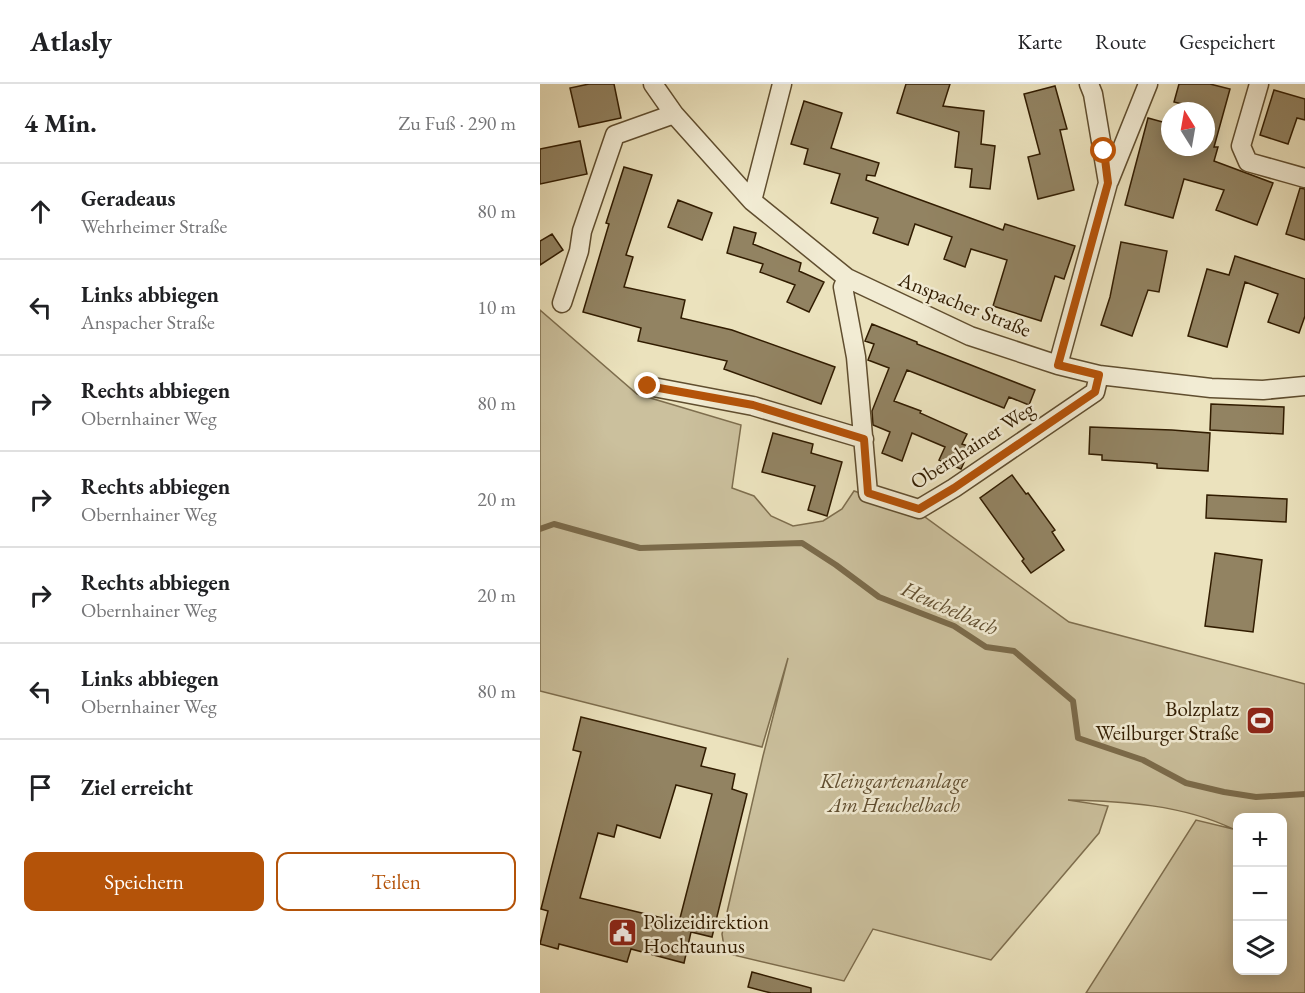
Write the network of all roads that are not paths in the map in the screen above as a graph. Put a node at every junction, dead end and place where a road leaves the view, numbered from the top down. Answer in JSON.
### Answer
{"nodes":[{"id":1,"x":653,"y":84,"type":"edge"},
{"id":2,"x":782,"y":84,"type":"edge"},
{"id":3,"x":1089,"y":84,"type":"edge"},
{"id":4,"x":1148,"y":84,"type":"edge"},
{"id":5,"x":1259,"y":84,"type":"edge"},
{"id":6,"x":674,"y":114,"type":"junction"},
{"id":7,"x":1305,"y":178,"type":"edge"},
{"id":8,"x":1108,"y":183,"type":"junction"},
{"id":9,"x":752,"y":201,"type":"junction"},
{"id":10,"x":847,"y":278,"type":"junction"},
{"id":11,"x":562,"y":303,"type":"dead end"},
{"id":12,"x":1058,"y":365,"type":"junction"},
{"id":13,"x":1099,"y":375,"type":"junction"},
{"id":14,"x":648,"y":386,"type":"dead end"},
{"id":15,"x":1305,"y":386,"type":"edge"},
{"id":16,"x":864,"y":439,"type":"junction"}],
"edges":[{"from":1,"to":6,"type":"street","name":"Anspacher Straße"},
{"from":2,"to":9,"type":"street"},
{"from":3,"to":8,"type":"street"},
{"from":4,"to":8,"type":"street"},
{"from":5,"to":7,"type":"street"},
{"from":6,"to":9,"type":"street","name":"Anspacher Straße"},
{"from":6,"to":11,"type":"street"},
{"from":8,"to":12,"type":"street"},
{"from":9,"to":10,"type":"street","name":"Anspacher Straße"},
{"from":10,"to":12,"type":"street","name":"Anspacher Straße"},
{"from":10,"to":16,"type":"street","name":"Obernhainer Weg"},
{"from":12,"to":13,"type":"street","name":"Anspacher Straße"},
{"from":13,"to":15,"type":"street","name":"Anspacher Straße"},
{"from":13,"to":16,"type":"street","name":"Obernhainer Weg"},
{"from":14,"to":16,"type":"street"}]}
